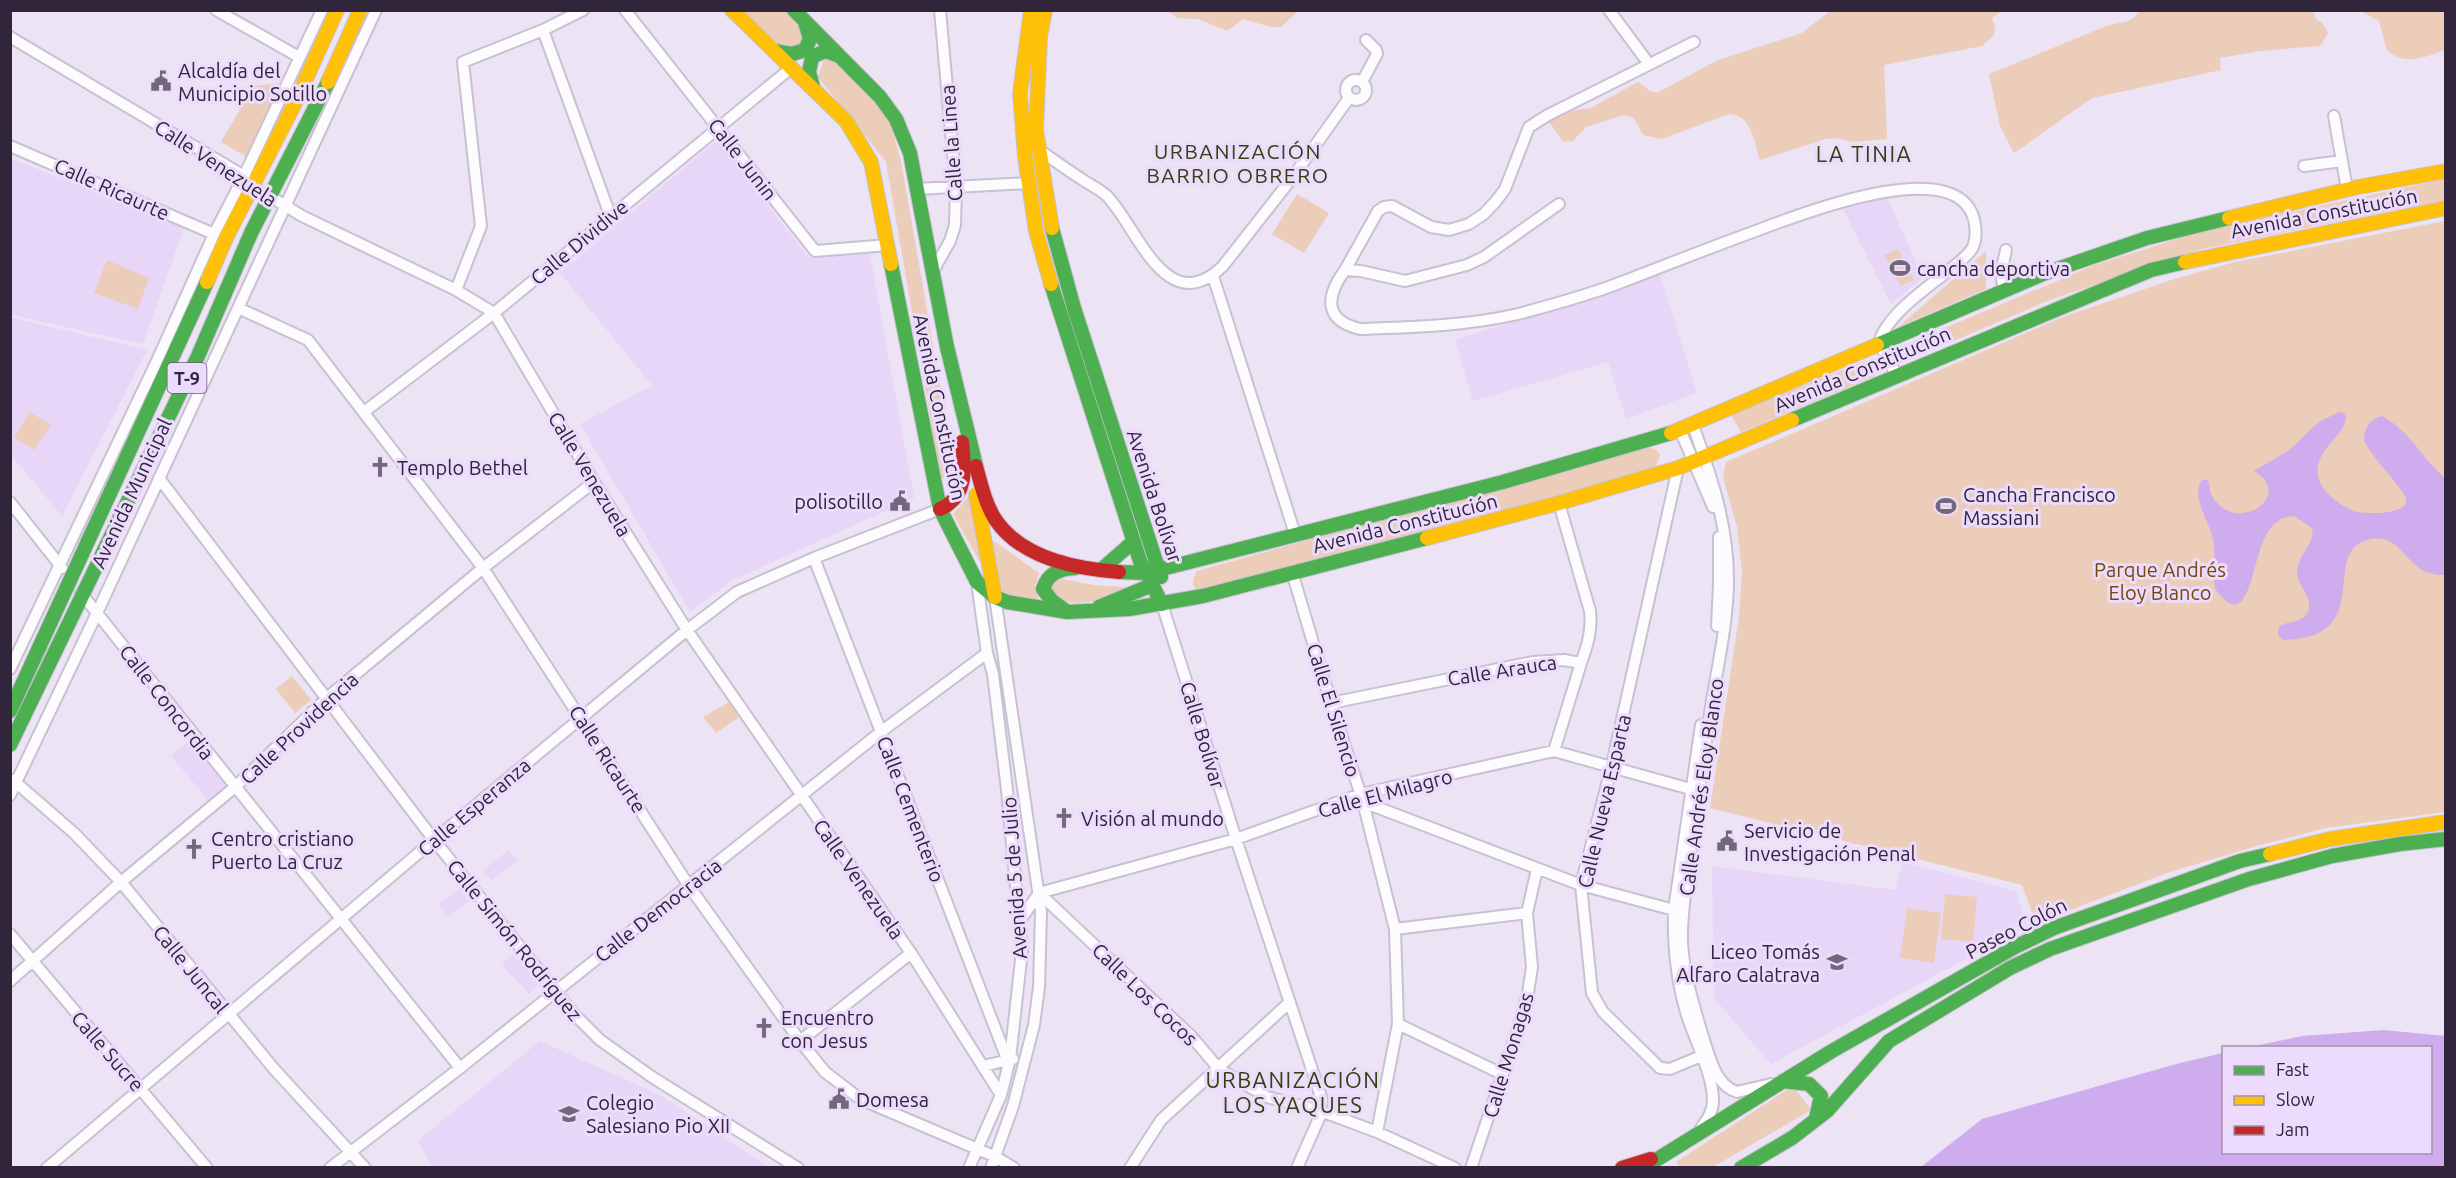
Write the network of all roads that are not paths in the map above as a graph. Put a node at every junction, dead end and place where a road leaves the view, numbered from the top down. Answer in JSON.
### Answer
{"nodes":[{"id":1,"x":216,"y":10,"type":"edge"},
{"id":2,"x":322,"y":10,"type":"edge"},
{"id":3,"x":337,"y":10,"type":"edge"},
{"id":4,"x":360,"y":10,"type":"edge"},
{"id":5,"x":376,"y":10,"type":"edge"},
{"id":6,"x":583,"y":10,"type":"edge"},
{"id":7,"x":624,"y":10,"type":"edge"},
{"id":8,"x":732,"y":10,"type":"edge"},
{"id":9,"x":940,"y":10,"type":"edge"},
{"id":10,"x":1031,"y":10,"type":"edge"},
{"id":11,"x":1045,"y":10,"type":"edge"},
{"id":12,"x":1609,"y":10,"type":"edge"},
{"id":13,"x":799,"y":15,"type":"edge"},
{"id":14,"x":543,"y":30,"type":"junction"},
{"id":15,"x":10,"y":37,"type":"edge"},
{"id":16,"x":1366,"y":40,"type":"dead end"},
{"id":17,"x":1694,"y":42,"type":"dead end"},
{"id":18,"x":775,"y":51,"type":"junction"},
{"id":19,"x":299,"y":57,"type":"junction"},
{"id":20,"x":842,"y":57,"type":"junction"},
{"id":21,"x":1649,"y":64,"type":"junction"},
{"id":22,"x":791,"y":68,"type":"junction"},
{"id":23,"x":813,"y":87,"type":"junction"},
{"id":24,"x":2334,"y":116,"type":"dead end"},
{"id":25,"x":718,"y":126,"type":"junction"},
{"id":26,"x":10,"y":146,"type":"edge"},
{"id":27,"x":1038,"y":149,"type":"junction"},
{"id":28,"x":2342,"y":161,"type":"junction"},
{"id":29,"x":2304,"y":166,"type":"dead end"},
{"id":30,"x":2445,"y":171,"type":"edge"},
{"id":31,"x":249,"y":180,"type":"junction"},
{"id":32,"x":1029,"y":183,"type":"junction"},
{"id":33,"x":956,"y":188,"type":"junction"},
{"id":34,"x":917,"y":189,"type":"junction"},
{"id":35,"x":2348,"y":189,"type":"junction"},
{"id":36,"x":269,"y":197,"type":"junction"},
{"id":37,"x":1559,"y":204,"type":"dead end"},
{"id":38,"x":284,"y":206,"type":"junction"},
{"id":39,"x":2445,"y":208,"type":"edge"},
{"id":40,"x":610,"y":216,"type":"junction"},
{"id":41,"x":214,"y":234,"type":"junction"},
{"id":42,"x":888,"y":245,"type":"junction"},
{"id":43,"x":2006,"y":250,"type":"dead end"},
{"id":44,"x":1345,"y":270,"type":"junction"},
{"id":45,"x":933,"y":271,"type":"junction"},
{"id":46,"x":1212,"y":276,"type":"junction"},
{"id":47,"x":456,"y":290,"type":"junction"},
{"id":48,"x":2004,"y":291,"type":"junction"},
{"id":49,"x":238,"y":308,"type":"junction"},
{"id":50,"x":494,"y":313,"type":"junction"},
{"id":51,"x":1879,"y":343,"type":"junction"},
{"id":52,"x":1897,"y":376,"type":"junction"},
{"id":53,"x":364,"y":412,"type":"junction"},
{"id":54,"x":962,"y":418,"type":"junction"},
{"id":55,"x":1687,"y":428,"type":"junction"},
{"id":56,"x":1700,"y":460,"type":"junction"},
{"id":57,"x":1678,"y":468,"type":"junction"},
{"id":58,"x":159,"y":478,"type":"junction"},
{"id":59,"x":594,"y":482,"type":"junction"},
{"id":60,"x":10,"y":502,"type":"edge"},
{"id":61,"x":1559,"y":503,"type":"junction"},
{"id":62,"x":940,"y":509,"type":"junction"},
{"id":63,"x":1295,"y":534,"type":"junction"},
{"id":64,"x":1134,"y":541,"type":"junction"},
{"id":65,"x":814,"y":558,"type":"junction"},
{"id":66,"x":60,"y":565,"type":"junction"},
{"id":67,"x":483,"y":568,"type":"junction"},
{"id":68,"x":1096,"y":569,"type":"junction"},
{"id":69,"x":1160,"y":569,"type":"junction"},
{"id":70,"x":1292,"y":572,"type":"junction"},
{"id":71,"x":1149,"y":579,"type":"junction"},
{"id":72,"x":70,"y":580,"type":"junction"},
{"id":73,"x":977,"y":582,"type":"junction"},
{"id":74,"x":83,"y":595,"type":"junction"},
{"id":75,"x":995,"y":597,"type":"junction"},
{"id":76,"x":1162,"y":604,"type":"junction"},
{"id":77,"x":1067,"y":612,"type":"junction"},
{"id":78,"x":1086,"y":612,"type":"junction"},
{"id":79,"x":97,"y":613,"type":"junction"},
{"id":80,"x":687,"y":630,"type":"junction"},
{"id":81,"x":987,"y":653,"type":"junction"},
{"id":82,"x":1581,"y":663,"type":"junction"},
{"id":83,"x":10,"y":669,"type":"edge"},
{"id":84,"x":327,"y":698,"type":"junction"},
{"id":85,"x":1330,"y":703,"type":"junction"},
{"id":86,"x":10,"y":711,"type":"edge"},
{"id":87,"x":581,"y":717,"type":"junction"},
{"id":88,"x":882,"y":731,"type":"junction"},
{"id":89,"x":10,"y":745,"type":"edge"},
{"id":90,"x":1554,"y":751,"type":"junction"},
{"id":91,"x":1611,"y":768,"type":"junction"},
{"id":92,"x":13,"y":780,"type":"edge"},
{"id":93,"x":235,"y":788,"type":"junction"},
{"id":94,"x":1694,"y":790,"type":"junction"},
{"id":95,"x":10,"y":795,"type":"edge"},
{"id":96,"x":801,"y":796,"type":"junction"},
{"id":97,"x":1362,"y":798,"type":"junction"},
{"id":98,"x":2445,"y":822,"type":"edge"},
{"id":99,"x":1236,"y":839,"type":"junction"},
{"id":100,"x":2445,"y":839,"type":"edge"},
{"id":101,"x":434,"y":840,"type":"junction"},
{"id":102,"x":1537,"y":868,"type":"junction"},
{"id":103,"x":121,"y":882,"type":"junction"},
{"id":104,"x":1581,"y":885,"type":"junction"},
{"id":105,"x":689,"y":886,"type":"junction"},
{"id":106,"x":1039,"y":893,"type":"junction"},
{"id":107,"x":1678,"y":910,"type":"junction"},
{"id":108,"x":1527,"y":912,"type":"junction"},
{"id":109,"x":340,"y":920,"type":"junction"},
{"id":110,"x":1019,"y":922,"type":"junction"},
{"id":111,"x":1395,"y":929,"type":"junction"},
{"id":112,"x":10,"y":934,"type":"edge"},
{"id":113,"x":911,"y":953,"type":"junction"},
{"id":114,"x":32,"y":962,"type":"junction"},
{"id":115,"x":10,"y":981,"type":"edge"},
{"id":116,"x":554,"y":991,"type":"junction"},
{"id":117,"x":1290,"y":1002,"type":"junction"},
{"id":118,"x":227,"y":1013,"type":"junction"},
{"id":119,"x":1398,"y":1024,"type":"junction"},
{"id":120,"x":800,"y":1041,"type":"junction"},
{"id":121,"x":1701,"y":1056,"type":"junction"},
{"id":122,"x":1009,"y":1059,"type":"junction"},
{"id":123,"x":1025,"y":1061,"type":"junction"},
{"id":124,"x":983,"y":1066,"type":"junction"},
{"id":125,"x":460,"y":1068,"type":"junction"},
{"id":126,"x":1219,"y":1069,"type":"junction"},
{"id":127,"x":1502,"y":1074,"type":"junction"},
{"id":128,"x":1782,"y":1081,"type":"junction"},
{"id":129,"x":140,"y":1087,"type":"junction"},
{"id":130,"x":1001,"y":1095,"type":"junction"},
{"id":131,"x":1321,"y":1111,"type":"junction"},
{"id":132,"x":1816,"y":1118,"type":"junction"},
{"id":133,"x":1377,"y":1132,"type":"junction"},
{"id":134,"x":1696,"y":1136,"type":"junction"},
{"id":135,"x":350,"y":1150,"type":"junction"},
{"id":136,"x":978,"y":1150,"type":"junction"},
{"id":137,"x":993,"y":1162,"type":"edge"},
{"id":138,"x":1663,"y":1162,"type":"edge"},
{"id":139,"x":47,"y":1167,"type":"edge"},
{"id":140,"x":207,"y":1167,"type":"edge"},
{"id":141,"x":330,"y":1167,"type":"edge"},
{"id":142,"x":365,"y":1167,"type":"edge"},
{"id":143,"x":798,"y":1167,"type":"edge"},
{"id":144,"x":969,"y":1167,"type":"edge"},
{"id":145,"x":1014,"y":1167,"type":"edge"},
{"id":146,"x":1130,"y":1167,"type":"edge"},
{"id":147,"x":1298,"y":1167,"type":"edge"},
{"id":148,"x":1455,"y":1167,"type":"edge"},
{"id":149,"x":1471,"y":1167,"type":"edge"},
{"id":150,"x":1622,"y":1167,"type":"edge"},
{"id":151,"x":1643,"y":1167,"type":"edge"},
{"id":152,"x":1741,"y":1167,"type":"edge"}],
"edges":[{"from":1,"to":19,"type":"street"},
{"from":2,"to":19,"type":"street","name":"Avenida Municipal","number":"T-9"},
{"from":3,"to":31,"type":"main road","name":"Avenida Municipal","number":"T-9"},
{"from":4,"to":36,"type":"main road","name":"Avenida Municipal","number":"T-9"},
{"from":5,"to":38,"type":"street","name":"Avenida Municipal","number":"T-9"},
{"from":6,"to":14,"type":"street"},
{"from":7,"to":25,"type":"street","name":"Calle Junin"},
{"from":8,"to":18,"type":"main road","name":"Avenida Constitución"},
{"from":9,"to":33,"type":"street","name":"Calle la Linea"},
{"from":10,"to":32,"type":"main road","name":"Avenida Bolívar"},
{"from":11,"to":27,"type":"main road","name":"Avenida Bolívar"},
{"from":12,"to":21,"type":"street"},
{"from":13,"to":18,"type":"main road"},
{"from":13,"to":20,"type":"main road","name":"Avenida Constitución"},
{"from":14,"to":40,"type":"street"},
{"from":14,"to":47,"type":"street"},
{"from":15,"to":31,"type":"street","name":"Calle Venezuela"},
{"from":16,"to":46,"type":"street"},
{"from":17,"to":21,"type":"street"},
{"from":18,"to":22,"type":"main road","name":"Avenida Constitución"},
{"from":19,"to":31,"type":"street","name":"Avenida Municipal","number":"T-9"},
{"from":20,"to":23,"type":"main road"},
{"from":20,"to":34,"type":"main road","name":"Avenida Constitución"},
{"from":21,"to":44,"type":"street"},
{"from":22,"to":23,"type":"main road","name":"Avenida Constitución"},
{"from":22,"to":25,"type":"street","name":"Calle Dividive"},
{"from":23,"to":42,"type":"main road","name":"Avenida Constitución"},
{"from":24,"to":28,"type":"street"},
{"from":25,"to":40,"type":"street","name":"Calle Dividive"},
{"from":25,"to":42,"type":"street","name":"Calle Junin"},
{"from":26,"to":41,"type":"street","name":"Calle Ricaurte"},
{"from":27,"to":46,"type":"street"},
{"from":27,"to":69,"type":"main road","name":"Avenida Bolívar"},
{"from":28,"to":29,"type":"street"},
{"from":28,"to":35,"type":"street"},
{"from":30,"to":35,"type":"main road","name":"Avenida Constitución"},
{"from":31,"to":36,"type":"street","name":"Calle Venezuela"},
{"from":31,"to":41,"type":"street","name":"Avenida Municipal","number":"T-9"},
{"from":31,"to":72,"type":"main road","name":"Avenida Municipal","number":"T-9"},
{"from":32,"to":33,"type":"street"},
{"from":32,"to":64,"type":"main road","name":"Avenida Bolívar"},
{"from":33,"to":34,"type":"street"},
{"from":33,"to":45,"type":"street","name":"Calle la Linea"},
{"from":34,"to":45,"type":"main road","name":"Avenida Constitución"},
{"from":35,"to":48,"type":"main road","name":"Avenida Constitución"},
{"from":36,"to":38,"type":"street","name":"Calle Venezuela"},
{"from":36,"to":74,"type":"main road","name":"Avenida Municipal","number":"T-9"},
{"from":37,"to":44,"type":"street"},
{"from":38,"to":47,"type":"street","name":"Calle Venezuela"},
{"from":38,"to":49,"type":"street","name":"Avenida Municipal","number":"T-9"},
{"from":39,"to":52,"type":"main road","name":"Avenida Constitución"},
{"from":40,"to":50,"type":"street","name":"Calle Dividive"},
{"from":41,"to":66,"type":"street","name":"Avenida Municipal","number":"T-9"},
{"from":42,"to":62,"type":"main road","name":"Avenida Constitución"},
{"from":43,"to":48,"type":"street"},
{"from":44,"to":51,"type":"street"},
{"from":45,"to":54,"type":"main road","name":"Avenida Constitución"},
{"from":46,"to":63,"type":"street"},
{"from":47,"to":50,"type":"street","name":"Calle Venezuela"},
{"from":48,"to":51,"type":"main road","name":"Avenida Constitución"},
{"from":49,"to":53,"type":"street","name":"Calle Ricaurte"},
{"from":49,"to":58,"type":"street","name":"Avenida Municipal","number":"T-9"},
{"from":50,"to":53,"type":"street","name":"Calle Dividive"},
{"from":50,"to":59,"type":"street","name":"Calle Venezuela"},
{"from":51,"to":52,"type":"street"},
{"from":51,"to":55,"type":"main road","name":"Avenida Constitución"},
{"from":52,"to":56,"type":"main road","name":"Avenida Constitución"},
{"from":53,"to":67,"type":"street","name":"Calle Ricaurte"},
{"from":54,"to":62,"type":"main road"},
{"from":54,"to":68,"type":"main road","name":"Avenida Constitución"},
{"from":54,"to":75,"type":"main road"},
{"from":55,"to":56,"type":"street","name":"Calle Andrés Eloy Blanco"},
{"from":55,"to":63,"type":"main road","name":"Avenida Constitución"},
{"from":56,"to":57,"type":"main road","name":"Avenida Constitución"},
{"from":56,"to":94,"type":"street","name":"Calle Andrés Eloy Blanco"},
{"from":57,"to":61,"type":"main road","name":"Avenida Constitución"},
{"from":57,"to":91,"type":"street","name":"Calle Nueva Esparta"},
{"from":58,"to":79,"type":"street","name":"Avenida Municipal","number":"T-9"},
{"from":58,"to":84,"type":"street","name":"Calle Simón Rodríguez"},
{"from":59,"to":67,"type":"street","name":"Calle Providencia"},
{"from":59,"to":80,"type":"street","name":"Calle Venezuela"},
{"from":60,"to":66,"type":"street","name":"Calle Concordia"},
{"from":61,"to":70,"type":"main road","name":"Avenida Constitución"},
{"from":61,"to":82,"type":"street","name":"Calle Arauca"},
{"from":62,"to":65,"type":"street","name":"Calle Esperanza"},
{"from":62,"to":73,"type":"main road","name":"Avenida Constitución"},
{"from":63,"to":69,"type":"main road","name":"Avenida Constitución"},
{"from":64,"to":68,"type":"main road"},
{"from":64,"to":71,"type":"main road","name":"Avenida Bolívar"},
{"from":65,"to":80,"type":"street","name":"Calle Esperanza"},
{"from":65,"to":88,"type":"street","name":"Calle Cementerio"},
{"from":66,"to":72,"type":"street","name":"Calle Concordia"},
{"from":66,"to":83,"type":"street","name":"Avenida Municipal","number":"T-9"},
{"from":67,"to":84,"type":"street","name":"Calle Providencia"},
{"from":67,"to":87,"type":"street","name":"Calle Ricaurte"},
{"from":68,"to":71,"type":"main road","name":"Avenida Constitución"},
{"from":68,"to":77,"type":"main road"},
{"from":69,"to":71,"type":"main road","name":"Avenida Constitución"},
{"from":69,"to":76,"type":"main road","name":"Avenida Bolívar"},
{"from":70,"to":76,"type":"main road","name":"Avenida Constitución"},
{"from":70,"to":85,"type":"street","name":"Calle El Silencio"},
{"from":71,"to":76,"type":"main road","name":"Avenida Bolívar"},
{"from":71,"to":78,"type":"main road"},
{"from":72,"to":74,"type":"street","name":"Calle Concordia"},
{"from":72,"to":86,"type":"main road","name":"Avenida Municipal","number":"T-9"},
{"from":73,"to":75,"type":"main road","name":"Avenida Constitución"},
{"from":73,"to":81,"type":"street","name":"Avenida 5 de Julio"},
{"from":74,"to":79,"type":"street","name":"Calle Concordia"},
{"from":74,"to":89,"type":"main road","name":"Avenida Municipal","number":"T-9"},
{"from":75,"to":77,"type":"main road","name":"Avenida Constitución"},
{"from":75,"to":106,"type":"street","name":"Avenida 5 de Julio"},
{"from":76,"to":78,"type":"main road","name":"Avenida Constitución"},
{"from":76,"to":99,"type":"street","name":"Calle Bolívar"},
{"from":77,"to":78,"type":"main road","name":"Avenida Constitución"},
{"from":79,"to":92,"type":"street","name":"Avenida Municipal","number":"T-9"},
{"from":79,"to":93,"type":"street","name":"Calle Concordia"},
{"from":80,"to":87,"type":"street","name":"Calle Esperanza"},
{"from":80,"to":96,"type":"street","name":"Calle Venezuela"},
{"from":81,"to":88,"type":"street","name":"Calle Democracia"},
{"from":81,"to":110,"type":"street","name":"Avenida 5 de Julio"},
{"from":82,"to":85,"type":"street","name":"Calle Arauca"},
{"from":82,"to":90,"type":"street"},
{"from":84,"to":93,"type":"street","name":"Calle Providencia"},
{"from":84,"to":101,"type":"street","name":"Calle Simón Rodríguez"},
{"from":85,"to":97,"type":"street","name":"Calle El Silencio"},
{"from":87,"to":101,"type":"street","name":"Calle Esperanza"},
{"from":87,"to":105,"type":"street","name":"Calle Ricaurte"},
{"from":88,"to":96,"type":"street","name":"Calle Democracia"},
{"from":88,"to":122,"type":"street","name":"Calle Cementerio"},
{"from":90,"to":91,"type":"street","name":"Calle El Milagro"},
{"from":90,"to":97,"type":"street","name":"Calle El Milagro"},
{"from":91,"to":94,"type":"street","name":"Calle El Milagro"},
{"from":91,"to":104,"type":"street","name":"Calle Nueva Esparta"},
{"from":92,"to":95,"type":"street","name":"Avenida Municipal","number":"T-9"},
{"from":92,"to":103,"type":"street","name":"Calle Juncal"},
{"from":93,"to":103,"type":"street","name":"Calle Providencia"},
{"from":93,"to":109,"type":"street","name":"Calle Concordia"},
{"from":94,"to":107,"type":"street","name":"Calle Andrés Eloy Blanco"},
{"from":96,"to":105,"type":"street","name":"Calle Democracia"},
{"from":96,"to":113,"type":"street","name":"Calle Venezuela"},
{"from":97,"to":99,"type":"street","name":"Calle El Milagro"},
{"from":97,"to":102,"type":"street"},
{"from":97,"to":111,"type":"street","name":"Calle El Silencio"},
{"from":98,"to":128,"type":"main road","name":"Paseo Colón"},
{"from":99,"to":106,"type":"street","name":"Calle El Milagro"},
{"from":99,"to":117,"type":"street","name":"Calle Bolívar"},
{"from":100,"to":132,"type":"main road","name":"Paseo Colón"},
{"from":101,"to":109,"type":"street","name":"Calle Esperanza"},
{"from":101,"to":116,"type":"street","name":"Calle Simón Rodríguez"},
{"from":102,"to":104,"type":"street"},
{"from":102,"to":108,"type":"street","name":"Calle Monagas"},
{"from":103,"to":114,"type":"street","name":"Calle Providencia"},
{"from":103,"to":118,"type":"street","name":"Calle Juncal"},
{"from":104,"to":107,"type":"street"},
{"from":104,"to":121,"type":"street","name":"Calle Nueva Esparta"},
{"from":105,"to":116,"type":"street","name":"Calle Democracia"},
{"from":105,"to":120,"type":"street","name":"Calle Ricaurte"},
{"from":106,"to":110,"type":"street"},
{"from":106,"to":123,"type":"street","name":"Avenida 5 de Julio"},
{"from":106,"to":126,"type":"street","name":"Calle Los Cocos"},
{"from":107,"to":121,"type":"street","name":"Calle Andrés Eloy Blanco"},
{"from":107,"to":128,"type":"street","name":"Calle Andrés Eloy Blanco"},
{"from":108,"to":111,"type":"street"},
{"from":108,"to":127,"type":"street","name":"Calle Monagas"},
{"from":109,"to":118,"type":"street","name":"Calle Esperanza"},
{"from":109,"to":125,"type":"street","name":"Calle Concordia"},
{"from":110,"to":122,"type":"street","name":"Avenida 5 de Julio"},
{"from":111,"to":119,"type":"street","name":"Calle El Silencio"},
{"from":112,"to":114,"type":"street","name":"Calle Sucre"},
{"from":113,"to":120,"type":"street"},
{"from":113,"to":124,"type":"street","name":"Calle Venezuela"},
{"from":114,"to":115,"type":"street","name":"Calle Providencia"},
{"from":114,"to":129,"type":"street","name":"Calle Sucre"},
{"from":116,"to":125,"type":"street","name":"Calle Democracia"},
{"from":116,"to":143,"type":"street","name":"Calle Simón Rodríguez"},
{"from":117,"to":126,"type":"street"},
{"from":117,"to":131,"type":"street","name":"Calle Bolívar"},
{"from":118,"to":129,"type":"street","name":"Calle Esperanza"},
{"from":118,"to":135,"type":"street","name":"Calle Juncal"},
{"from":119,"to":127,"type":"street"},
{"from":119,"to":133,"type":"street","name":"Calle El Silencio"},
{"from":120,"to":136,"type":"street","name":"Calle Ricaurte"},
{"from":121,"to":134,"type":"street","name":"Calle Andrés Eloy Blanco"},
{"from":122,"to":123,"type":"street"},
{"from":122,"to":124,"type":"street"},
{"from":122,"to":130,"type":"street","name":"Avenida 5 de Julio"},
{"from":123,"to":137,"type":"street","name":"Avenida 5 de Julio"},
{"from":124,"to":130,"type":"street","name":"Calle Venezuela"},
{"from":125,"to":135,"type":"street","name":"Calle Democracia"},
{"from":126,"to":131,"type":"street","name":"Calle Los Cocos"},
{"from":126,"to":146,"type":"street"},
{"from":127,"to":149,"type":"street","name":"Calle Monagas"},
{"from":128,"to":132,"type":"main road"},
{"from":128,"to":134,"type":"main road","name":"Paseo Colón"},
{"from":129,"to":139,"type":"street","name":"Calle Esperanza"},
{"from":129,"to":140,"type":"street","name":"Calle Sucre"},
{"from":130,"to":136,"type":"street","name":"Avenida 5 de Julio"},
{"from":131,"to":133,"type":"street","name":"Calle Los Cocos"},
{"from":131,"to":147,"type":"street"},
{"from":132,"to":152,"type":"main road","name":"Paseo Colón"},
{"from":133,"to":148,"type":"street","name":"Calle Los Cocos"},
{"from":134,"to":138,"type":"main road","name":"Paseo Colón"},
{"from":135,"to":141,"type":"street","name":"Calle Democracia"},
{"from":135,"to":142,"type":"street","name":"Calle Juncal"},
{"from":136,"to":137,"type":"street","name":"Calle Ricaurte"},
{"from":136,"to":144,"type":"street","name":"Avenida 5 de Julio"},
{"from":137,"to":145,"type":"street","name":"Calle Ricaurte"},
{"from":138,"to":150,"type":"main road"},
{"from":138,"to":151,"type":"main road","name":"Paseo Colón"}]}
